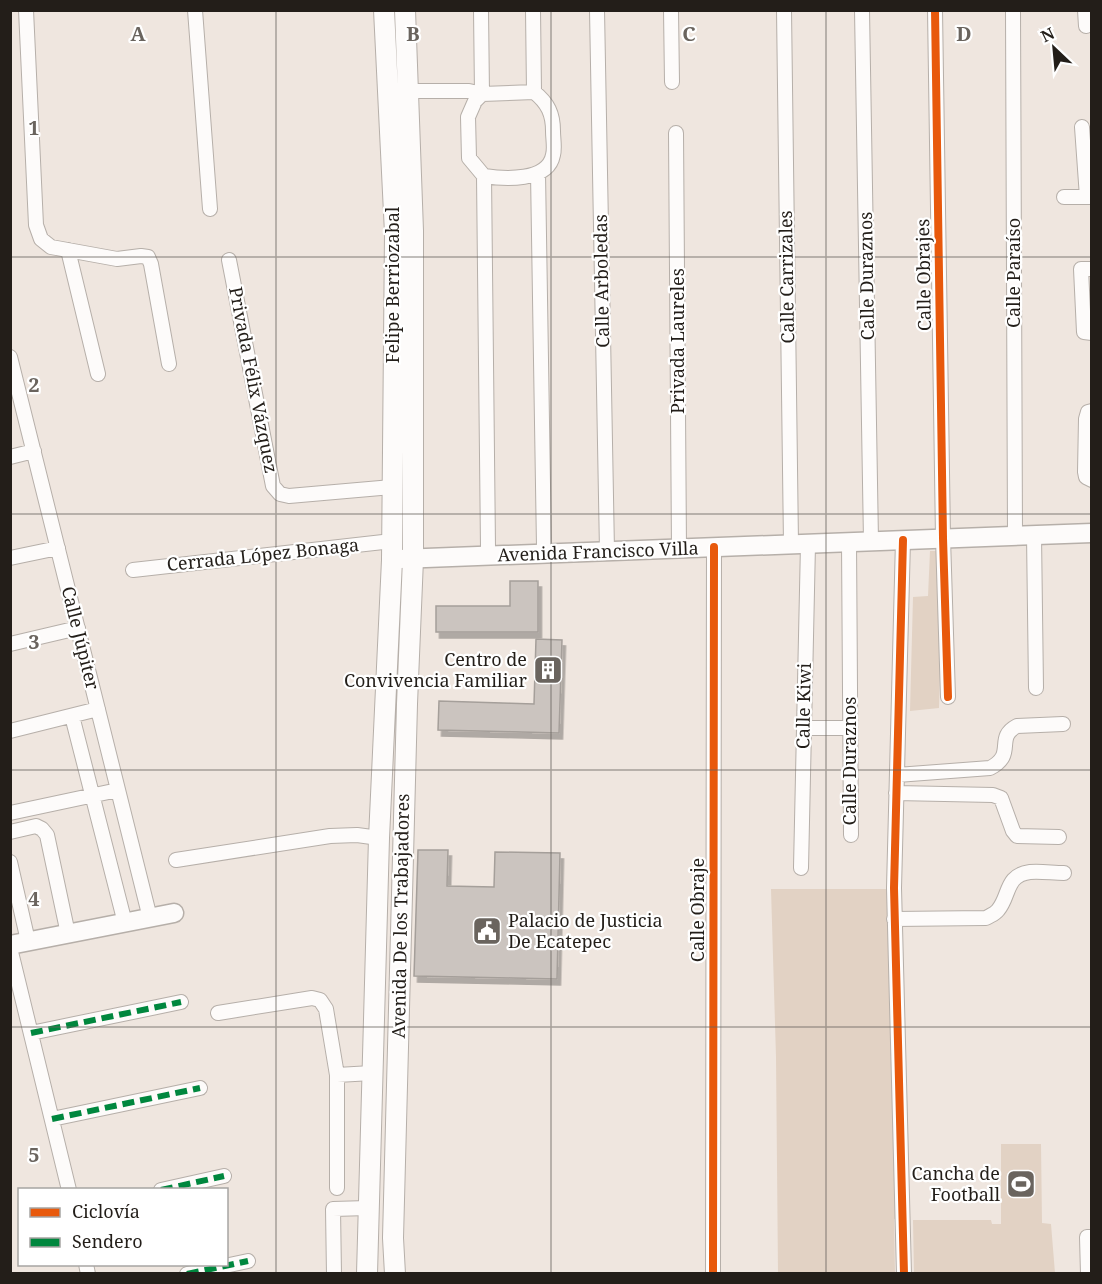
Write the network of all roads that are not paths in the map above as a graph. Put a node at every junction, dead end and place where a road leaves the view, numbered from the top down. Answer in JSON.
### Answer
{"nodes":[{"id":1,"x":26,"y":10,"type":"edge"},
{"id":2,"x":195,"y":10,"type":"edge"},
{"id":3,"x":384,"y":10,"type":"edge"},
{"id":4,"x":405,"y":10,"type":"edge"},
{"id":5,"x":481,"y":10,"type":"edge"},
{"id":6,"x":532,"y":10,"type":"edge"},
{"id":7,"x":597,"y":10,"type":"edge"},
{"id":8,"x":671,"y":10,"type":"edge"},
{"id":9,"x":784,"y":10,"type":"edge"},
{"id":10,"x":862,"y":10,"type":"edge"},
{"id":11,"x":935,"y":10,"type":"edge"},
{"id":12,"x":1013,"y":10,"type":"edge"},
{"id":13,"x":1085,"y":10,"type":"edge"},
{"id":14,"x":1086,"y":26,"type":"dead end"},
{"id":15,"x":672,"y":82,"type":"dead end"},
{"id":16,"x":534,"y":92,"type":"junction"},
{"id":17,"x":482,"y":94,"type":"junction"},
{"id":18,"x":409,"y":95,"type":"junction"},
{"id":19,"x":471,"y":108,"type":"junction"},
{"id":20,"x":1081,"y":127,"type":"edge"},
{"id":21,"x":676,"y":133,"type":"dead end"},
{"id":22,"x":538,"y":173,"type":"junction"},
{"id":23,"x":484,"y":176,"type":"junction"},
{"id":24,"x":1064,"y":197,"type":"dead end"},
{"id":25,"x":1089,"y":197,"type":"edge"},
{"id":26,"x":210,"y":209,"type":"dead end"},
{"id":27,"x":68,"y":250,"type":"junction"},
{"id":28,"x":230,"y":260,"type":"dead end"},
{"id":29,"x":1092,"y":269,"type":"edge"},
{"id":30,"x":1092,"y":333,"type":"edge"},
{"id":31,"x":169,"y":364,"type":"dead end"},
{"id":32,"x":12,"y":367,"type":"edge"},
{"id":33,"x":98,"y":374,"type":"dead end"},
{"id":34,"x":1092,"y":411,"type":"edge"},
{"id":35,"x":34,"y":451,"type":"junction"},
{"id":36,"x":10,"y":457,"type":"edge"},
{"id":37,"x":1092,"y":480,"type":"edge"},
{"id":38,"x":392,"y":487,"type":"junction"},
{"id":39,"x":1092,"y":533,"type":"edge"},
{"id":40,"x":1025,"y":535,"type":"junction"},
{"id":41,"x":943,"y":538,"type":"junction"},
{"id":42,"x":903,"y":540,"type":"junction"},
{"id":43,"x":871,"y":541,"type":"junction"},
{"id":44,"x":849,"y":542,"type":"junction"},
{"id":45,"x":799,"y":544,"type":"junction"},
{"id":46,"x":544,"y":547,"type":"junction"},
{"id":47,"x":566,"y":547,"type":"dead end"},
{"id":48,"x":714,"y":547,"type":"junction"},
{"id":49,"x":58,"y":548,"type":"junction"},
{"id":50,"x":467,"y":548,"type":"dead end"},
{"id":51,"x":488,"y":548,"type":"junction"},
{"id":52,"x":679,"y":549,"type":"junction"},
{"id":53,"x":392,"y":550,"type":"junction"},
{"id":54,"x":607,"y":551,"type":"junction"},
{"id":55,"x":10,"y":558,"type":"edge"},
{"id":56,"x":412,"y":559,"type":"junction"},
{"id":57,"x":133,"y":570,"type":"dead end"},
{"id":58,"x":78,"y":627,"type":"junction"},
{"id":59,"x":10,"y":644,"type":"edge"},
{"id":60,"x":1036,"y":688,"type":"dead end"},
{"id":61,"x":948,"y":697,"type":"dead end"},
{"id":62,"x":98,"y":709,"type":"junction"},
{"id":63,"x":72,"y":716,"type":"junction"},
{"id":64,"x":1063,"y":724,"type":"dead end"},
{"id":65,"x":804,"y":728,"type":"junction"},
{"id":66,"x":850,"y":728,"type":"junction"},
{"id":67,"x":10,"y":731,"type":"edge"},
{"id":68,"x":897,"y":775,"type":"junction"},
{"id":69,"x":118,"y":790,"type":"junction"},
{"id":70,"x":896,"y":793,"type":"junction"},
{"id":71,"x":92,"y":795,"type":"junction"},
{"id":72,"x":10,"y":813,"type":"edge"},
{"id":73,"x":10,"y":832,"type":"edge"},
{"id":74,"x":850,"y":835,"type":"dead end"},
{"id":75,"x":1059,"y":837,"type":"dead end"},
{"id":76,"x":379,"y":838,"type":"junction"},
{"id":77,"x":176,"y":860,"type":"dead end"},
{"id":78,"x":10,"y":862,"type":"edge"},
{"id":79,"x":801,"y":868,"type":"dead end"},
{"id":80,"x":1064,"y":873,"type":"dead end"},
{"id":81,"x":174,"y":913,"type":"dead end"},
{"id":82,"x":150,"y":918,"type":"junction"},
{"id":83,"x":894,"y":919,"type":"junction"},
{"id":84,"x":125,"y":923,"type":"junction"},
{"id":85,"x":68,"y":933,"type":"junction"},
{"id":86,"x":16,"y":945,"type":"edge"},
{"id":87,"x":181,"y":1002,"type":"dead end"},
{"id":88,"x":218,"y":1013,"type":"dead end"},
{"id":89,"x":31,"y":1033,"type":"junction"},
{"id":90,"x":372,"y":1073,"type":"junction"},
{"id":91,"x":337,"y":1075,"type":"junction"},
{"id":92,"x":200,"y":1088,"type":"dead end"},
{"id":93,"x":52,"y":1119,"type":"junction"},
{"id":94,"x":224,"y":1176,"type":"dead end"},
{"id":95,"x":69,"y":1188,"type":"edge"},
{"id":96,"x":170,"y":1188,"type":"edge"},
{"id":97,"x":337,"y":1188,"type":"dead end"},
{"id":98,"x":368,"y":1208,"type":"junction"},
{"id":99,"x":1089,"y":1237,"type":"edge"},
{"id":100,"x":393,"y":1238,"type":"junction"},
{"id":101,"x":248,"y":1261,"type":"dead end"},
{"id":102,"x":228,"y":1265,"type":"edge"},
{"id":103,"x":225,"y":1266,"type":"edge"},
{"id":104,"x":187,"y":1274,"type":"edge"},
{"id":105,"x":334,"y":1274,"type":"edge"},
{"id":106,"x":366,"y":1274,"type":"edge"},
{"id":107,"x":385,"y":1274,"type":"edge"},
{"id":108,"x":395,"y":1274,"type":"edge"},
{"id":109,"x":713,"y":1274,"type":"edge"},
{"id":110,"x":904,"y":1274,"type":"edge"},
{"id":111,"x":1088,"y":1274,"type":"edge"}],
"edges":[{"from":1,"to":27,"type":"street"},
{"from":2,"to":26,"type":"street"},
{"from":3,"to":38,"type":"main road","name":"Felipe Berriozabal"},
{"from":4,"to":18,"type":"main road","name":"Felipe Berriozabal"},
{"from":5,"to":17,"type":"street"},
{"from":6,"to":16,"type":"street"},
{"from":7,"to":54,"type":"street","name":"Calle Arboledas"},
{"from":8,"to":15,"type":"street"},
{"from":9,"to":45,"type":"street","name":"Calle Carrizales"},
{"from":10,"to":43,"type":"street","name":"Calle Duraznos"},
{"from":11,"to":41,"type":"street","name":"Calle Obrajes"},
{"from":12,"to":40,"type":"street","name":"Calle Paraíso"},
{"from":13,"to":14,"type":"street"},
{"from":16,"to":17,"type":"street"},
{"from":16,"to":22,"type":"street"},
{"from":17,"to":18,"type":"street"},
{"from":17,"to":19,"type":"street"},
{"from":18,"to":19,"type":"street"},
{"from":18,"to":56,"type":"main road","name":"Felipe Berriozabal"},
{"from":19,"to":23,"type":"street"},
{"from":20,"to":25,"type":"street"},
{"from":21,"to":52,"type":"street","name":"Privada Laureles"},
{"from":22,"to":23,"type":"street"},
{"from":22,"to":46,"type":"street"},
{"from":23,"to":51,"type":"street"},
{"from":24,"to":25,"type":"street"},
{"from":27,"to":31,"type":"street"},
{"from":27,"to":33,"type":"street"},
{"from":28,"to":38,"type":"street","name":"Privada Félix Vázquez"},
{"from":29,"to":30,"type":"street"},
{"from":32,"to":35,"type":"street","name":"Calle Júpiter"},
{"from":34,"to":37,"type":"street"},
{"from":35,"to":36,"type":"street"},
{"from":35,"to":49,"type":"street","name":"Calle Júpiter"},
{"from":38,"to":53,"type":"main road","name":"Felipe Berriozabal"},
{"from":39,"to":40,"type":"street","name":"Avenida Francisco Villa"},
{"from":40,"to":41,"type":"street","name":"Avenida Francisco Villa"},
{"from":40,"to":60,"type":"street","name":"Calle Paraíso"},
{"from":41,"to":42,"type":"street","name":"Avenida Francisco Villa"},
{"from":41,"to":61,"type":"street","name":"Calle Obrajes"},
{"from":42,"to":43,"type":"street","name":"Avenida Francisco Villa"},
{"from":42,"to":68,"type":"street"},
{"from":43,"to":44,"type":"street","name":"Avenida Francisco Villa"},
{"from":44,"to":45,"type":"street","name":"Avenida Francisco Villa"},
{"from":44,"to":66,"type":"street","name":"Calle Duraznos"},
{"from":45,"to":48,"type":"street","name":"Avenida Francisco Villa"},
{"from":45,"to":65,"type":"street","name":"Calle Kiwi"},
{"from":46,"to":47,"type":"street"},
{"from":46,"to":51,"type":"street"},
{"from":48,"to":52,"type":"street","name":"Avenida Francisco Villa"},
{"from":48,"to":109,"type":"street","name":"Calle Obraje"},
{"from":49,"to":55,"type":"street"},
{"from":49,"to":58,"type":"street","name":"Calle Júpiter"},
{"from":50,"to":51,"type":"street"},
{"from":52,"to":54,"type":"street","name":"Avenida Francisco Villa"},
{"from":53,"to":56,"type":"street","name":"Avenida Francisco Villa"},
{"from":53,"to":57,"type":"street","name":"Cerrada López Bonaga"},
{"from":53,"to":76,"type":"main road","name":"Avenida De los Trabajadores"},
{"from":54,"to":56,"type":"street","name":"Avenida Francisco Villa"},
{"from":56,"to":100,"type":"main road","name":"Avenida De los Trabajadores"},
{"from":58,"to":59,"type":"street"},
{"from":58,"to":62,"type":"street","name":"Calle Júpiter"},
{"from":62,"to":63,"type":"street"},
{"from":62,"to":69,"type":"street","name":"Calle Júpiter"},
{"from":63,"to":67,"type":"street"},
{"from":63,"to":71,"type":"street"},
{"from":64,"to":68,"type":"street"},
{"from":65,"to":66,"type":"street"},
{"from":65,"to":79,"type":"street","name":"Calle Kiwi"},
{"from":66,"to":74,"type":"street","name":"Calle Duraznos"},
{"from":68,"to":70,"type":"street"},
{"from":69,"to":71,"type":"street"},
{"from":69,"to":82,"type":"street","name":"Calle Júpiter"},
{"from":70,"to":75,"type":"street"},
{"from":70,"to":83,"type":"street"},
{"from":71,"to":72,"type":"street"},
{"from":71,"to":84,"type":"street"},
{"from":73,"to":85,"type":"street"},
{"from":76,"to":77,"type":"street"},
{"from":76,"to":90,"type":"main road","name":"Avenida De los Trabajadores"},
{"from":78,"to":86,"type":"street"},
{"from":80,"to":83,"type":"street"},
{"from":81,"to":82,"type":"street"},
{"from":82,"to":84,"type":"street"},
{"from":83,"to":110,"type":"street"},
{"from":84,"to":85,"type":"street"},
{"from":85,"to":86,"type":"street"},
{"from":86,"to":89,"type":"street"},
{"from":87,"to":89,"type":"street"},
{"from":88,"to":91,"type":"street"},
{"from":89,"to":93,"type":"street"},
{"from":90,"to":91,"type":"street"},
{"from":90,"to":98,"type":"main road","name":"Avenida De los Trabajadores"},
{"from":91,"to":97,"type":"street"},
{"from":92,"to":93,"type":"street"},
{"from":93,"to":95,"type":"street"},
{"from":94,"to":96,"type":"street"},
{"from":98,"to":105,"type":"street"},
{"from":98,"to":106,"type":"main road","name":"Avenida De los Trabajadores"},
{"from":99,"to":111,"type":"street"},
{"from":100,"to":107,"type":"main road"},
{"from":100,"to":108,"type":"main road","name":"Avenida De los Trabajadores"},
{"from":101,"to":102,"type":"street"},
{"from":103,"to":104,"type":"street"}]}
